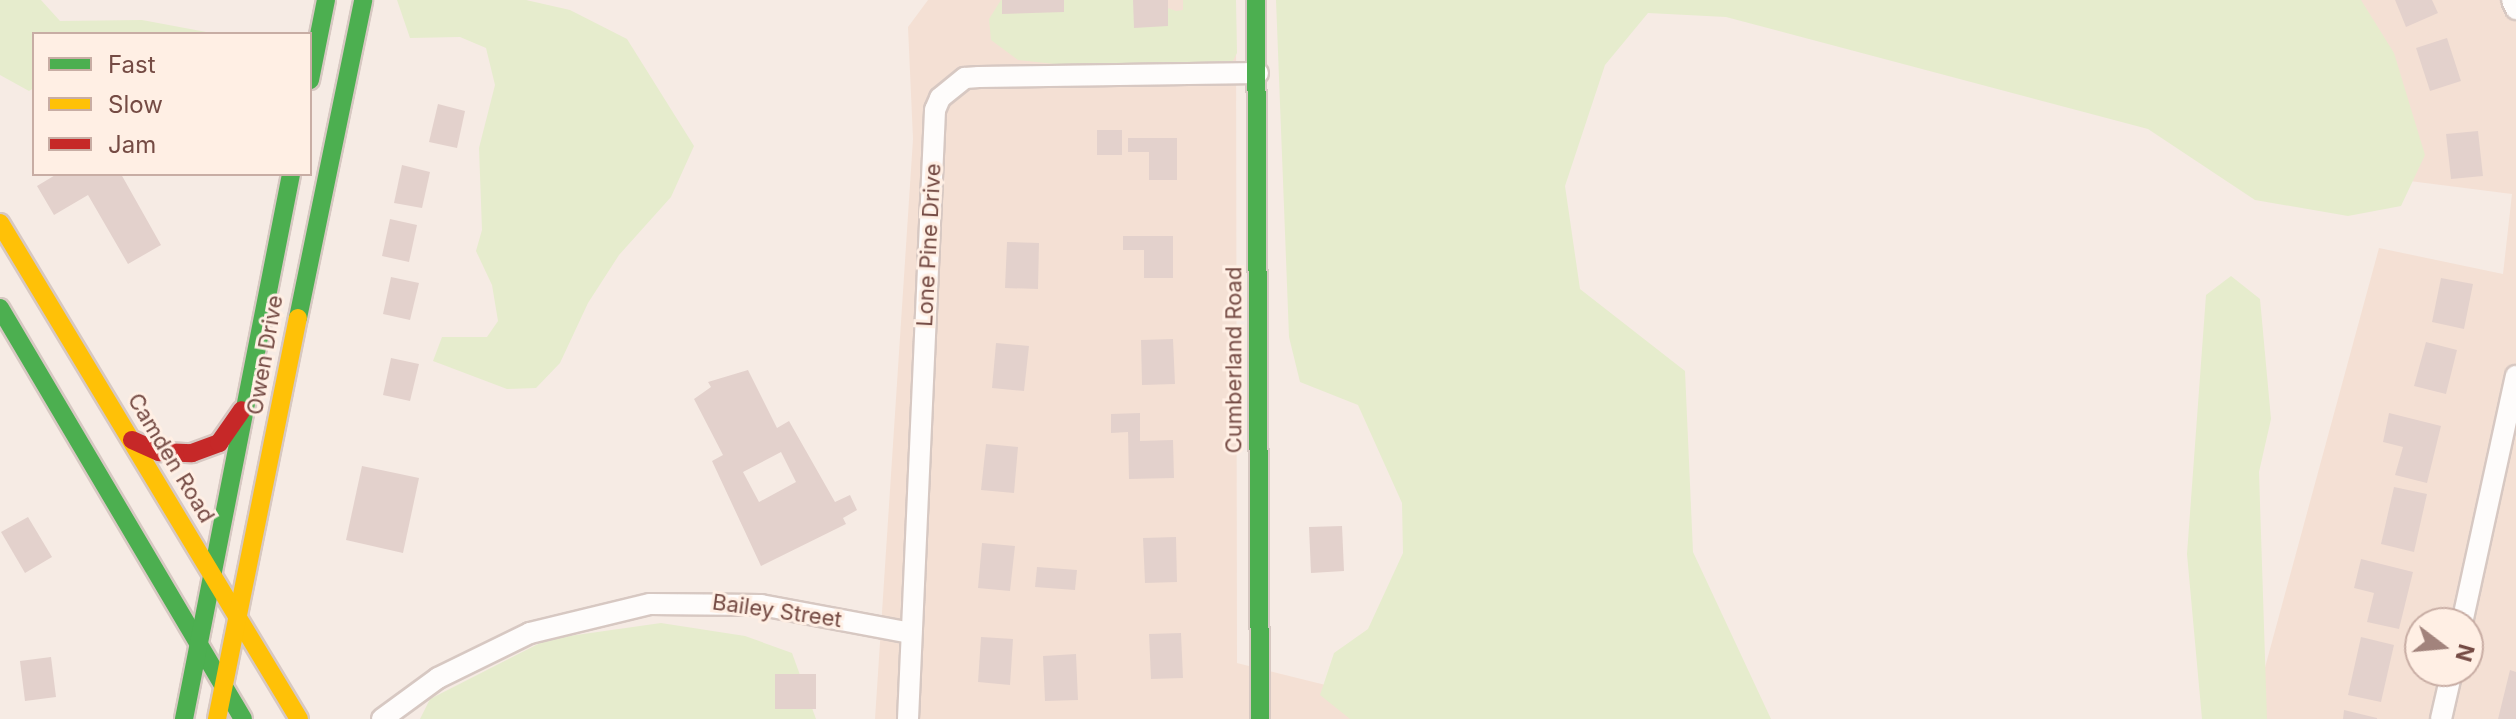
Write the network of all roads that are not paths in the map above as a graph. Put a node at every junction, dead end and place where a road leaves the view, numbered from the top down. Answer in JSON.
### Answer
{"nodes":[{"id":1,"x":326,"y":0,"type":"edge"},
{"id":2,"x":363,"y":0,"type":"edge"},
{"id":3,"x":1256,"y":0,"type":"edge"},
{"id":4,"x":2512,"y":0,"type":"edge"},
{"id":5,"x":2516,"y":9,"type":"edge"},
{"id":6,"x":312,"y":70,"type":"edge"},
{"id":7,"x":1258,"y":73,"type":"junction"},
{"id":8,"x":291,"y":176,"type":"edge"},
{"id":9,"x":0,"y":223,"type":"edge"},
{"id":10,"x":0,"y":308,"type":"edge"},
{"id":11,"x":2516,"y":376,"type":"edge"},
{"id":12,"x":244,"y":408,"type":"junction"},
{"id":13,"x":132,"y":440,"type":"junction"},
{"id":14,"x":214,"y":576,"type":"junction"},
{"id":15,"x":2465,"y":607,"type":"edge"},
{"id":16,"x":239,"y":620,"type":"junction"},
{"id":17,"x":911,"y":633,"type":"junction"},
{"id":18,"x":201,"y":647,"type":"junction"},
{"id":19,"x":2448,"y":687,"type":"edge"},
{"id":20,"x":223,"y":688,"type":"junction"},
{"id":21,"x":184,"y":719,"type":"edge"},
{"id":22,"x":217,"y":719,"type":"edge"},
{"id":23,"x":243,"y":719,"type":"edge"},
{"id":24,"x":299,"y":719,"type":"edge"},
{"id":25,"x":382,"y":719,"type":"edge"},
{"id":26,"x":908,"y":719,"type":"edge"},
{"id":27,"x":1260,"y":719,"type":"edge"},
{"id":28,"x":2441,"y":719,"type":"edge"}],
"edges":[{"from":1,"to":6,"type":"main road"},
{"from":2,"to":16,"type":"main road","name":"Owen Drive"},
{"from":3,"to":7,"type":"main road","name":"Cumberland Road"},
{"from":4,"to":5,"type":"street"},
{"from":7,"to":17,"type":"street","name":"Lone Pine Drive"},
{"from":7,"to":27,"type":"main road","name":"Cumberland Road"},
{"from":8,"to":12,"type":"main road","name":"Owen Drive"},
{"from":9,"to":13,"type":"main road","name":"Camden Road"},
{"from":10,"to":18,"type":"main road"},
{"from":11,"to":15,"type":"street"},
{"from":12,"to":13,"type":"main road"},
{"from":12,"to":14,"type":"main road","name":"Owen Drive"},
{"from":13,"to":14,"type":"main road","name":"Camden Road"},
{"from":14,"to":16,"type":"main road","name":"Camden Road"},
{"from":14,"to":18,"type":"main road","name":"Owen Drive"},
{"from":16,"to":20,"type":"main road","name":"Owen Drive"},
{"from":16,"to":24,"type":"main road","name":"Camden Road"},
{"from":17,"to":25,"type":"street","name":"Bailey Street"},
{"from":17,"to":26,"type":"street","name":"Lone Pine Drive"},
{"from":18,"to":20,"type":"main road"},
{"from":18,"to":21,"type":"main road","name":"Owen Drive"},
{"from":19,"to":28,"type":"street"},
{"from":20,"to":22,"type":"main road","name":"Owen Drive"},
{"from":20,"to":23,"type":"main road"}]}
